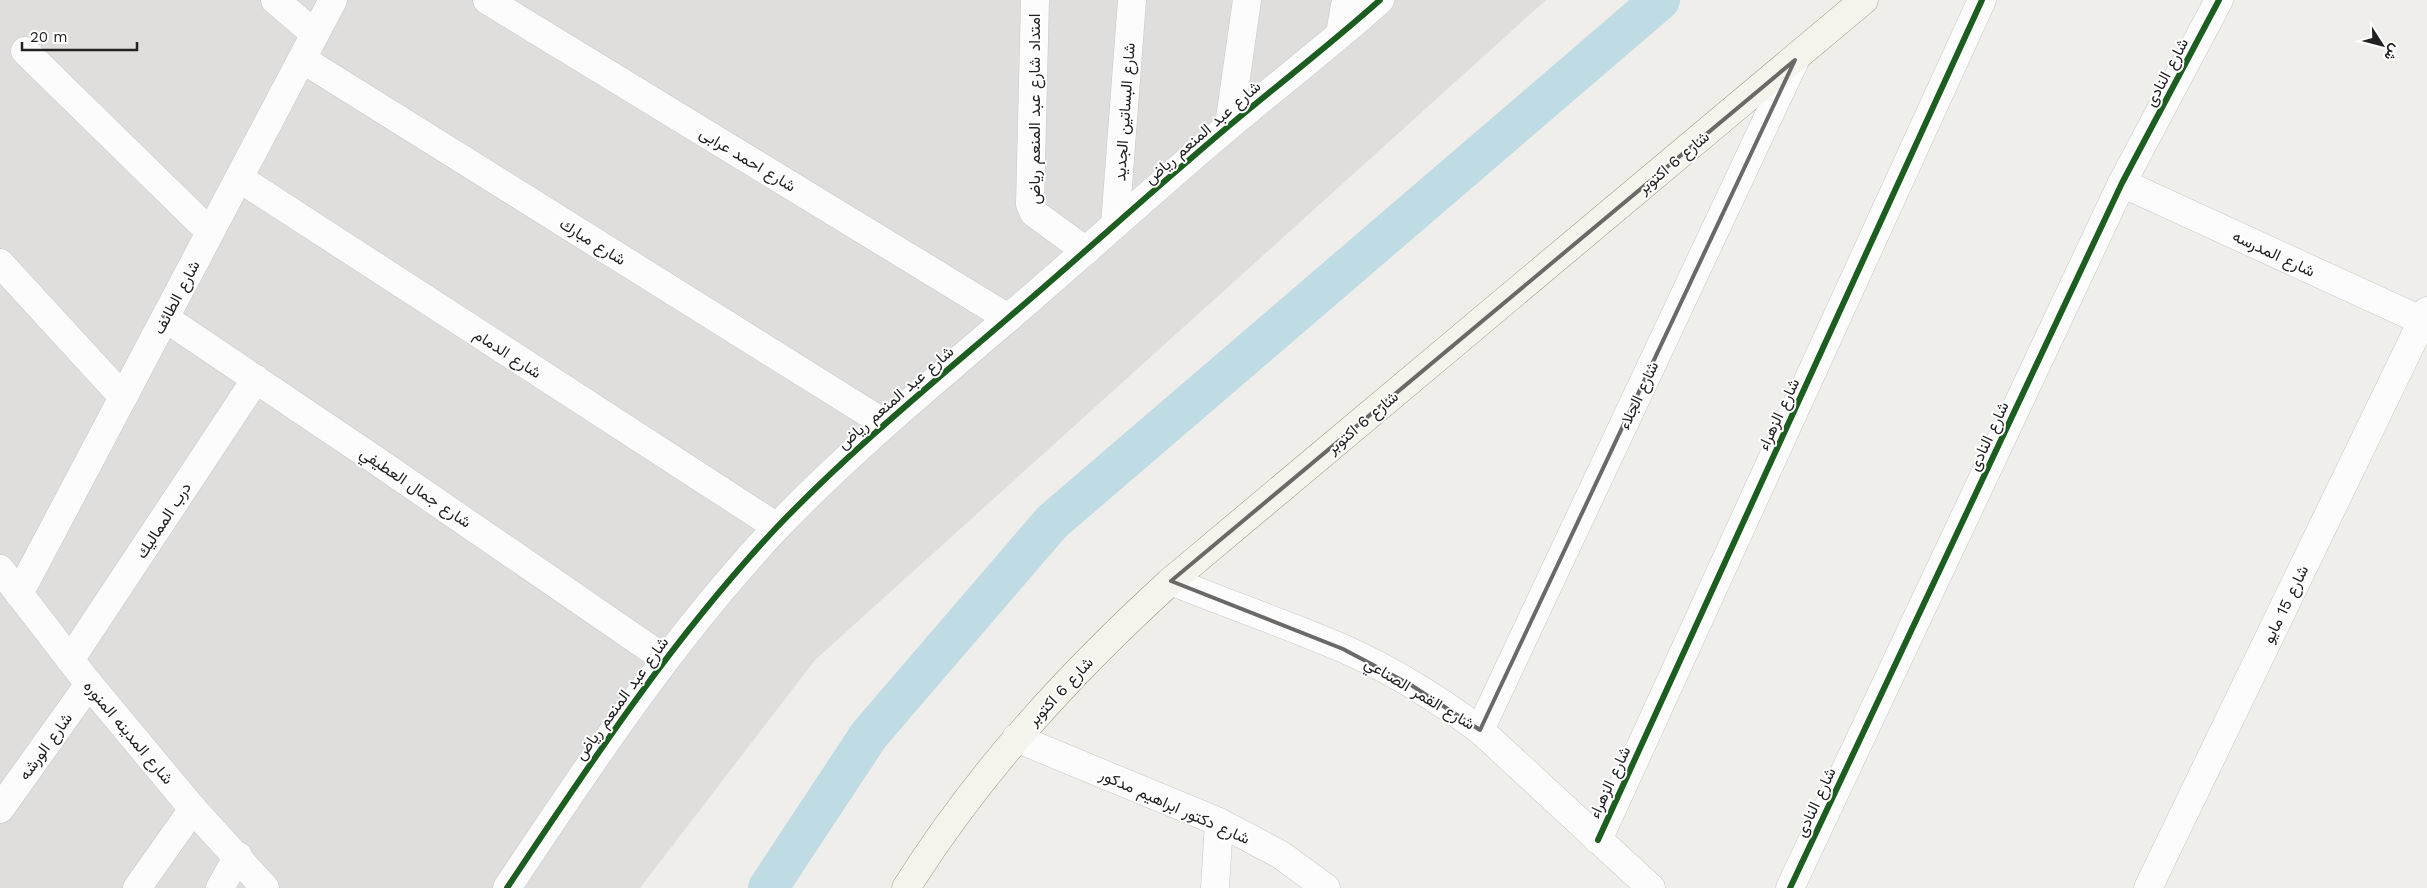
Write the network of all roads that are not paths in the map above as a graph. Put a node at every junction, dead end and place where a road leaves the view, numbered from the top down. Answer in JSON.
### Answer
{"nodes":[{"id":1,"x":275,"y":0,"type":"edge"},
{"id":2,"x":333,"y":0,"type":"edge"},
{"id":3,"x":487,"y":0,"type":"edge"},
{"id":4,"x":1034,"y":0,"type":"edge"},
{"id":5,"x":1132,"y":0,"type":"edge"},
{"id":6,"x":1247,"y":0,"type":"edge"},
{"id":7,"x":1346,"y":0,"type":"edge"},
{"id":8,"x":1380,"y":0,"type":"edge"},
{"id":9,"x":1864,"y":0,"type":"edge"},
{"id":10,"x":1982,"y":0,"type":"edge"},
{"id":11,"x":2219,"y":0,"type":"edge"},
{"id":12,"x":315,"y":34,"type":"junction"},
{"id":13,"x":1340,"y":34,"type":"junction"},
{"id":14,"x":25,"y":51,"type":"dead end"},
{"id":15,"x":302,"y":59,"type":"junction"},
{"id":16,"x":1795,"y":60,"type":"junction"},
{"id":17,"x":1229,"y":126,"type":"junction"},
{"id":18,"x":239,"y":178,"type":"junction"},
{"id":19,"x":2122,"y":183,"type":"junction"},
{"id":20,"x":1115,"y":225,"type":"junction"},
{"id":21,"x":210,"y":232,"type":"junction"},
{"id":22,"x":1086,"y":250,"type":"junction"},
{"id":23,"x":0,"y":263,"type":"edge"},
{"id":24,"x":165,"y":318,"type":"junction"},
{"id":25,"x":1008,"y":318,"type":"junction"},
{"id":26,"x":2425,"y":318,"type":"edge"},
{"id":27,"x":256,"y":379,"type":"junction"},
{"id":28,"x":123,"y":397,"type":"junction"},
{"id":29,"x":884,"y":423,"type":"junction"},
{"id":30,"x":777,"y":527,"type":"junction"},
{"id":31,"x":0,"y":570,"type":"edge"},
{"id":32,"x":1171,"y":581,"type":"junction"},
{"id":33,"x":19,"y":594,"type":"junction"},
{"id":34,"x":665,"y":659,"type":"junction"},
{"id":35,"x":70,"y":660,"type":"junction"},
{"id":36,"x":89,"y":684,"type":"junction"},
{"id":37,"x":1480,"y":730,"type":"junction"},
{"id":38,"x":1016,"y":738,"type":"junction"},
{"id":39,"x":0,"y":809,"type":"edge"},
{"id":40,"x":193,"y":809,"type":"junction"},
{"id":41,"x":1219,"y":822,"type":"junction"},
{"id":42,"x":1598,"y":840,"type":"junction"},
{"id":43,"x":238,"y":856,"type":"junction"},
{"id":44,"x":137,"y":888,"type":"edge"},
{"id":45,"x":220,"y":888,"type":"edge"},
{"id":46,"x":266,"y":888,"type":"edge"},
{"id":47,"x":506,"y":888,"type":"edge"},
{"id":48,"x":906,"y":888,"type":"edge"},
{"id":49,"x":1215,"y":888,"type":"edge"},
{"id":50,"x":1326,"y":888,"type":"edge"},
{"id":51,"x":1651,"y":888,"type":"edge"},
{"id":52,"x":1790,"y":888,"type":"edge"},
{"id":53,"x":2148,"y":888,"type":"edge"}],
"edges":[{"from":1,"to":12,"type":"street"},
{"from":2,"to":12,"type":"street","name":"شارع الطائف"},
{"from":3,"to":25,"type":"street","name":"شارع احمد عرابى"},
{"from":4,"to":22,"type":"street","name":"امتداد شارع عبد المنعم رياض"},
{"from":5,"to":20,"type":"street","name":"شارع البساتين الجديد"},
{"from":6,"to":17,"type":"street"},
{"from":7,"to":13,"type":"street"},
{"from":8,"to":13,"type":"street","name":"شارع عبد المنعم رياض"},
{"from":9,"to":16,"type":"main road","name":"شارع 6 اكتوبر"},
{"from":10,"to":42,"type":"street","name":"شارع الزهراء"},
{"from":11,"to":19,"type":"street","name":"شارع النادى"},
{"from":12,"to":15,"type":"street","name":"شارع الطائف"},
{"from":13,"to":17,"type":"street","name":"شارع عبد المنعم رياض"},
{"from":14,"to":21,"type":"street"},
{"from":15,"to":18,"type":"street","name":"شارع الطائف"},
{"from":15,"to":29,"type":"street","name":"شارع مبارك"},
{"from":16,"to":32,"type":"main road","name":"شارع 6 اكتوبر"},
{"from":16,"to":37,"type":"street","name":"شارع الجلاء"},
{"from":17,"to":20,"type":"street","name":"شارع عبد المنعم رياض"},
{"from":18,"to":21,"type":"street","name":"شارع الطائف"},
{"from":18,"to":30,"type":"street","name":"شارع الدمام"},
{"from":19,"to":26,"type":"street","name":"شارع المدرسه"},
{"from":19,"to":52,"type":"street","name":"شارع النادى"},
{"from":20,"to":22,"type":"street","name":"شارع عبد المنعم رياض"},
{"from":21,"to":24,"type":"street","name":"شارع الطائف"},
{"from":22,"to":25,"type":"street","name":"شارع عبد المنعم رياض"},
{"from":23,"to":28,"type":"street"},
{"from":24,"to":27,"type":"street","name":"شارع جمال العطيفي"},
{"from":24,"to":28,"type":"street","name":"شارع الطائف"},
{"from":25,"to":29,"type":"street","name":"شارع عبد المنعم رياض"},
{"from":26,"to":53,"type":"street","name":"شارع 15 مايو"},
{"from":27,"to":34,"type":"street","name":"شارع جمال العطيفي"},
{"from":27,"to":35,"type":"street","name":"درب المماليك"},
{"from":28,"to":33,"type":"street","name":"شارع الطائف"},
{"from":29,"to":30,"type":"street","name":"شارع عبد المنعم رياض"},
{"from":30,"to":34,"type":"street","name":"شارع عبد المنعم رياض"},
{"from":31,"to":33,"type":"street","name":"شارع المدينه المنوره"},
{"from":32,"to":37,"type":"street","name":"شارع القمر الصناعي"},
{"from":32,"to":38,"type":"main road","name":"شارع 6 اكتوبر"},
{"from":33,"to":35,"type":"street","name":"شارع المدينه المنوره"},
{"from":34,"to":47,"type":"street","name":"شارع عبد المنعم رياض"},
{"from":35,"to":36,"type":"street","name":"شارع المدينه المنوره"},
{"from":36,"to":39,"type":"street","name":"شارع الورشه"},
{"from":36,"to":40,"type":"street","name":"شارع المدينه المنوره"},
{"from":37,"to":42,"type":"street","name":"شارع القمر الصناعي"},
{"from":38,"to":41,"type":"street","name":"شارع دكتور ابراهيم مدكور"},
{"from":38,"to":48,"type":"main road","name":"شارع 6 اكتوبر"},
{"from":40,"to":43,"type":"street","name":"شارع المدينه المنوره"},
{"from":40,"to":44,"type":"street"},
{"from":41,"to":49,"type":"street"},
{"from":41,"to":50,"type":"street","name":"شارع دكتور ابراهيم مدكور"},
{"from":42,"to":51,"type":"street","name":"شارع القمر الصناعي"},
{"from":43,"to":45,"type":"street"},
{"from":43,"to":46,"type":"street","name":"شارع المدينه المنوره"}]}
